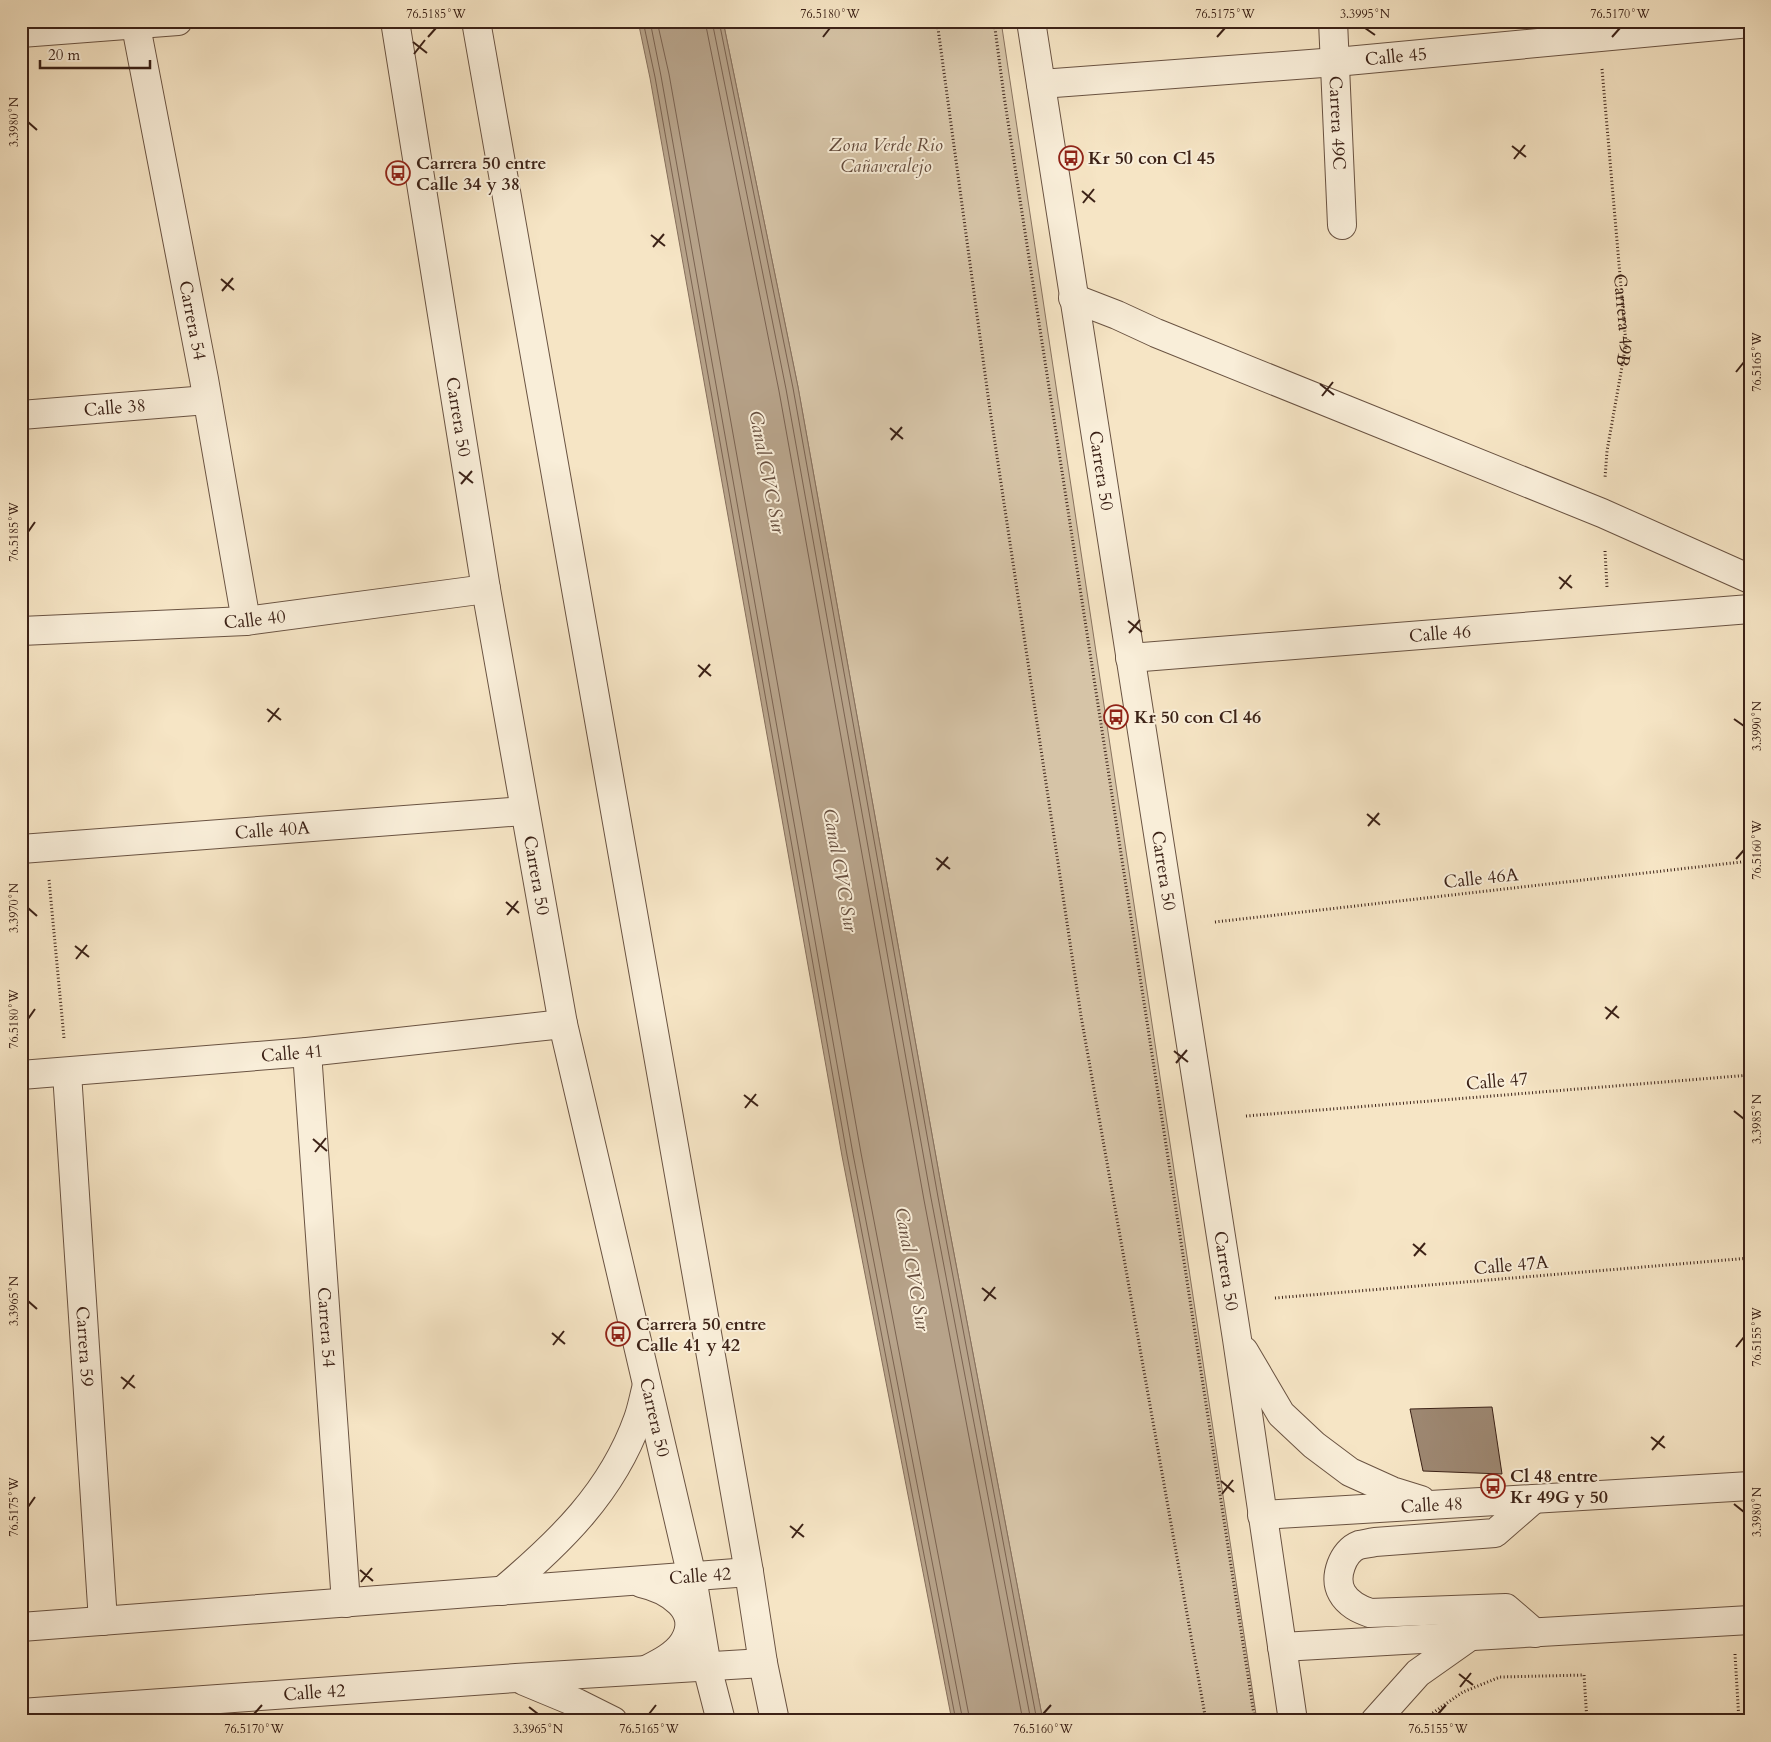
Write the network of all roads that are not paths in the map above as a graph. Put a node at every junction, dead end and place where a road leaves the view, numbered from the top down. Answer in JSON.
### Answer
{"nodes":[{"id":1,"x":178,"y":21,"type":"edge"},
{"id":2,"x":395,"y":21,"type":"edge"},
{"id":3,"x":476,"y":21,"type":"edge"},
{"id":4,"x":1031,"y":21,"type":"edge"},
{"id":5,"x":1333,"y":21,"type":"edge"},
{"id":6,"x":135,"y":23,"type":"edge"},
{"id":7,"x":1750,"y":23,"type":"edge"},
{"id":8,"x":1599,"y":29,"type":"edge"},
{"id":9,"x":21,"y":33,"type":"edge"},
{"id":10,"x":1336,"y":62,"type":"junction"},
{"id":11,"x":1041,"y":84,"type":"junction"},
{"id":12,"x":1342,"y":225,"type":"dead end"},
{"id":13,"x":1074,"y":298,"type":"junction"},
{"id":14,"x":208,"y":400,"type":"junction"},
{"id":15,"x":21,"y":415,"type":"edge"},
{"id":16,"x":1750,"y":579,"type":"edge"},
{"id":17,"x":486,"y":590,"type":"junction"},
{"id":18,"x":1750,"y":609,"type":"edge"},
{"id":19,"x":246,"y":622,"type":"junction"},
{"id":20,"x":21,"y":631,"type":"edge"},
{"id":21,"x":1130,"y":658,"type":"junction"},
{"id":22,"x":524,"y":811,"type":"junction"},
{"id":23,"x":34,"y":848,"type":"edge"},
{"id":24,"x":563,"y":1024,"type":"junction"},
{"id":25,"x":307,"y":1052,"type":"junction"},
{"id":26,"x":67,"y":1073,"type":"junction"},
{"id":27,"x":21,"y":1075,"type":"edge"},
{"id":28,"x":1237,"y":1339,"type":"junction"},
{"id":29,"x":647,"y":1384,"type":"junction"},
{"id":30,"x":1750,"y":1486,"type":"edge"},
{"id":31,"x":1534,"y":1498,"type":"junction"},
{"id":32,"x":1435,"y":1504,"type":"junction"},
{"id":33,"x":1262,"y":1515,"type":"junction"},
{"id":34,"x":749,"y":1572,"type":"junction"},
{"id":35,"x":692,"y":1577,"type":"junction"},
{"id":36,"x":632,"y":1581,"type":"junction"},
{"id":37,"x":502,"y":1591,"type":"junction"},
{"id":38,"x":346,"y":1603,"type":"junction"},
{"id":39,"x":103,"y":1620,"type":"junction"},
{"id":40,"x":1741,"y":1621,"type":"edge"},
{"id":41,"x":21,"y":1627,"type":"edge"},
{"id":42,"x":1535,"y":1633,"type":"junction"},
{"id":43,"x":1469,"y":1637,"type":"junction"},
{"id":44,"x":1282,"y":1648,"type":"junction"},
{"id":45,"x":762,"y":1663,"type":"junction"},
{"id":46,"x":707,"y":1667,"type":"junction"},
{"id":47,"x":642,"y":1671,"type":"junction"},
{"id":48,"x":516,"y":1678,"type":"junction"},
{"id":49,"x":21,"y":1713,"type":"edge"},
{"id":50,"x":102,"y":1714,"type":"edge"},
{"id":51,"x":613,"y":1721,"type":"edge"},
{"id":52,"x":721,"y":1721,"type":"edge"},
{"id":53,"x":775,"y":1721,"type":"edge"},
{"id":54,"x":1293,"y":1721,"type":"edge"},
{"id":55,"x":1375,"y":1721,"type":"edge"}],
"edges":[{"from":1,"to":6,"type":"street"},
{"from":2,"to":17,"type":"street","name":"Carrera 50"},
{"from":3,"to":34,"type":"street"},
{"from":4,"to":11,"type":"street","name":"Carrera 50"},
{"from":5,"to":10,"type":"street","name":"Carrera 49C"},
{"from":6,"to":9,"type":"street"},
{"from":6,"to":14,"type":"street","name":"Carrera 54"},
{"from":7,"to":8,"type":"street","name":"Calle 45"},
{"from":8,"to":10,"type":"street","name":"Calle 45"},
{"from":10,"to":11,"type":"street","name":"Calle 45"},
{"from":10,"to":12,"type":"street","name":"Carrera 49C"},
{"from":11,"to":13,"type":"street","name":"Carrera 50"},
{"from":13,"to":16,"type":"street"},
{"from":13,"to":21,"type":"street","name":"Carrera 50"},
{"from":14,"to":15,"type":"street","name":"Calle 38"},
{"from":14,"to":19,"type":"street","name":"Carrera 54"},
{"from":17,"to":19,"type":"street","name":"Calle 40"},
{"from":17,"to":22,"type":"street","name":"Carrera 50"},
{"from":18,"to":21,"type":"street","name":"Calle 46"},
{"from":19,"to":20,"type":"street","name":"Calle 40"},
{"from":21,"to":28,"type":"street","name":"Carrera 50"},
{"from":22,"to":23,"type":"street","name":"Calle 40A"},
{"from":22,"to":24,"type":"street","name":"Carrera 50"},
{"from":24,"to":25,"type":"street","name":"Calle 41"},
{"from":24,"to":29,"type":"street","name":"Carrera 50"},
{"from":25,"to":26,"type":"street","name":"Calle 41"},
{"from":25,"to":38,"type":"street","name":"Carrera 54"},
{"from":26,"to":27,"type":"street","name":"Calle 41"},
{"from":26,"to":39,"type":"street","name":"Carrera 59"},
{"from":28,"to":32,"type":"street"},
{"from":28,"to":33,"type":"street","name":"Carrera 50"},
{"from":29,"to":35,"type":"street","name":"Carrera 50"},
{"from":29,"to":37,"type":"street"},
{"from":30,"to":31,"type":"street","name":"Calle 48"},
{"from":31,"to":32,"type":"street","name":"Calle 48"},
{"from":31,"to":42,"type":"street"},
{"from":32,"to":33,"type":"street","name":"Calle 48"},
{"from":33,"to":44,"type":"street","name":"Carrera 50"},
{"from":34,"to":35,"type":"street","name":"Calle 42"},
{"from":34,"to":45,"type":"street"},
{"from":35,"to":36,"type":"street","name":"Calle 42"},
{"from":35,"to":46,"type":"street","name":"Carrera 50"},
{"from":36,"to":37,"type":"street","name":"Calle 42"},
{"from":36,"to":47,"type":"street"},
{"from":37,"to":38,"type":"street","name":"Calle 42"},
{"from":38,"to":39,"type":"street","name":"Calle 42"},
{"from":39,"to":41,"type":"street","name":"Calle 42"},
{"from":40,"to":42,"type":"street"},
{"from":42,"to":43,"type":"street"},
{"from":43,"to":44,"type":"street"},
{"from":43,"to":55,"type":"street"},
{"from":44,"to":54,"type":"street","name":"Carrera 50"},
{"from":45,"to":46,"type":"street","name":"Calle 42"},
{"from":45,"to":53,"type":"street"},
{"from":46,"to":47,"type":"street","name":"Calle 42"},
{"from":46,"to":52,"type":"street","name":"Carrera 50"},
{"from":47,"to":48,"type":"street","name":"Calle 42"},
{"from":48,"to":50,"type":"street","name":"Calle 42"},
{"from":48,"to":51,"type":"street","name":"Calle 42"},
{"from":49,"to":50,"type":"street","name":"Calle 42"}]}
